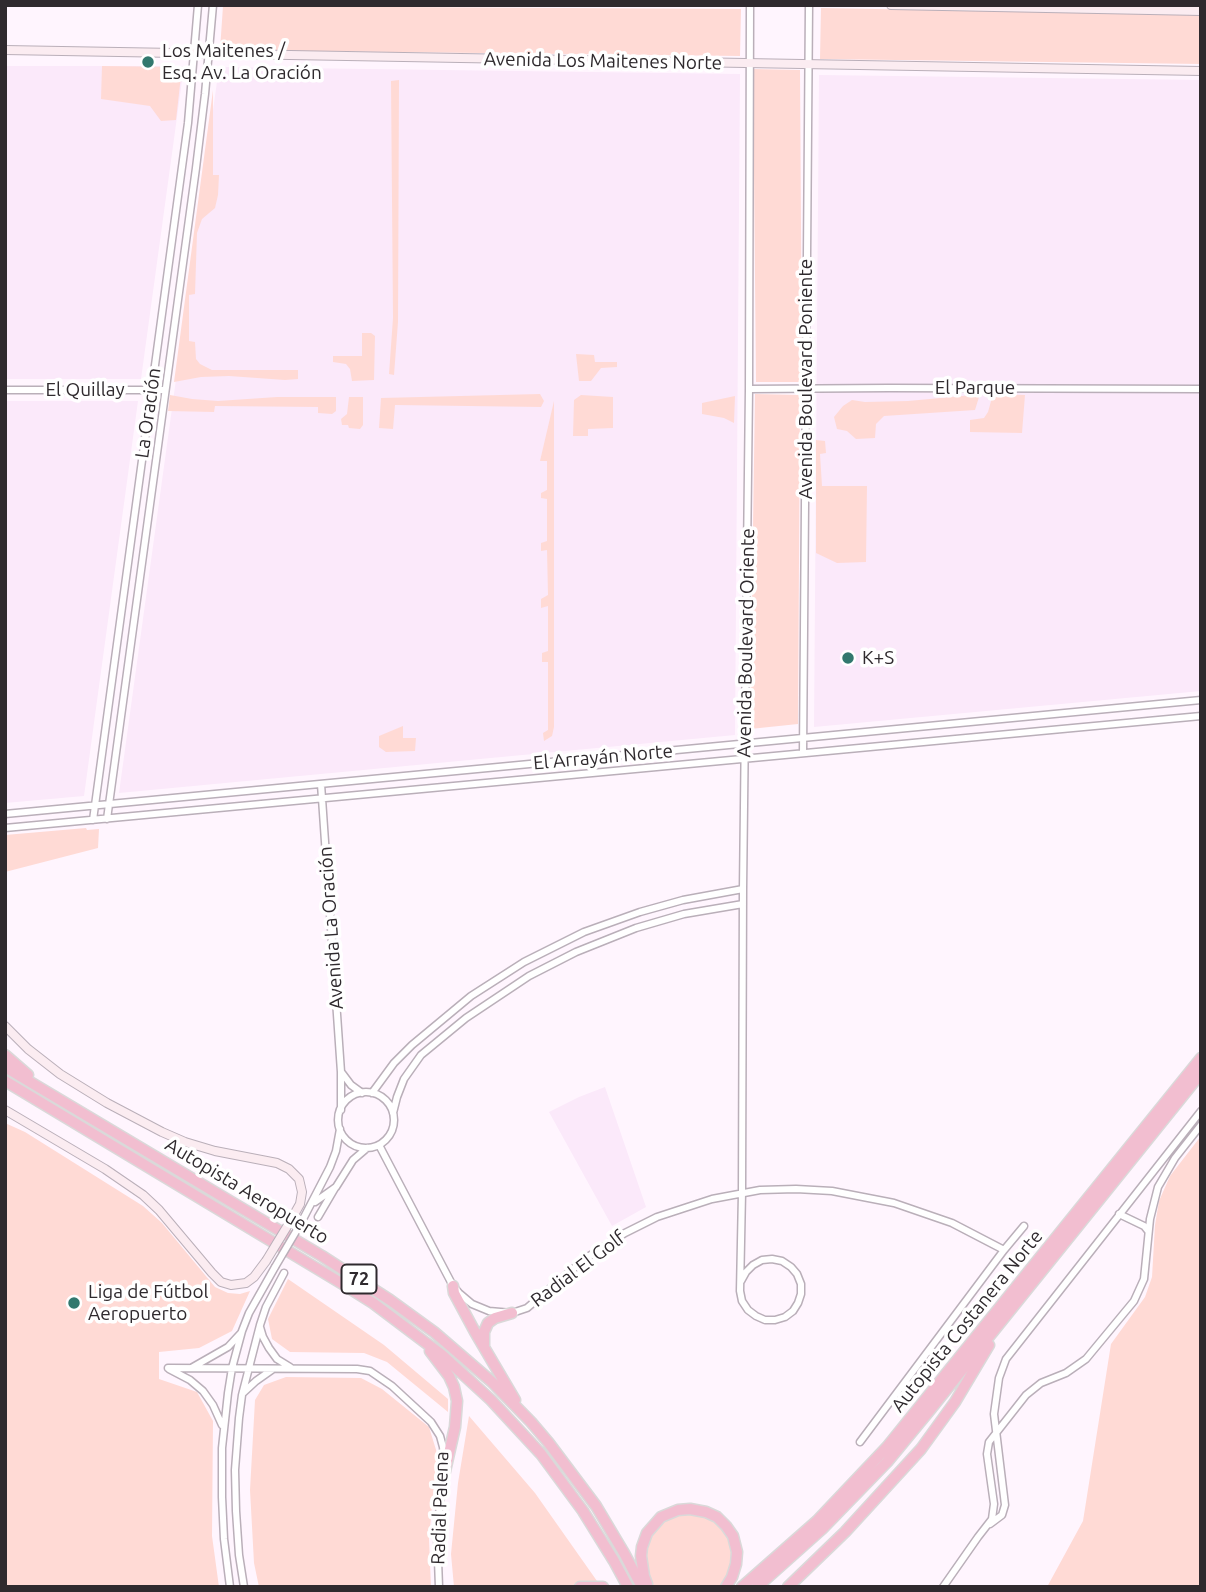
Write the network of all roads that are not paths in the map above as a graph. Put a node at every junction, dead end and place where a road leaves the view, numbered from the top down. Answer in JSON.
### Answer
{"nodes":[{"id":1,"x":198,"y":5,"type":"edge"},
{"id":2,"x":214,"y":5,"type":"edge"},
{"id":3,"x":750,"y":5,"type":"edge"},
{"id":4,"x":809,"y":5,"type":"edge"},
{"id":5,"x":891,"y":5,"type":"edge"},
{"id":6,"x":1201,"y":11,"type":"edge"},
{"id":7,"x":5,"y":50,"type":"edge"},
{"id":8,"x":195,"y":53,"type":"junction"},
{"id":9,"x":209,"y":55,"type":"junction"},
{"id":10,"x":750,"y":64,"type":"junction"},
{"id":11,"x":808,"y":65,"type":"junction"},
{"id":12,"x":1201,"y":71,"type":"edge"},
{"id":13,"x":806,"y":388,"type":"junction"},
{"id":14,"x":1201,"y":388,"type":"edge"},
{"id":15,"x":749,"y":389,"type":"junction"},
{"id":16,"x":5,"y":390,"type":"edge"},
{"id":17,"x":151,"y":390,"type":"junction"},
{"id":18,"x":165,"y":390,"type":"junction"},
{"id":19,"x":1201,"y":700,"type":"edge"},
{"id":20,"x":1201,"y":716,"type":"edge"},
{"id":21,"x":803,"y":739,"type":"junction"},
{"id":22,"x":745,"y":744,"type":"junction"},
{"id":23,"x":803,"y":753,"type":"junction"},
{"id":24,"x":745,"y":758,"type":"junction"},
{"id":25,"x":321,"y":784,"type":"junction"},
{"id":26,"x":322,"y":798,"type":"junction"},
{"id":27,"x":109,"y":804,"type":"junction"},
{"id":28,"x":94,"y":805,"type":"junction"},
{"id":29,"x":5,"y":814,"type":"edge"},
{"id":30,"x":107,"y":819,"type":"junction"},
{"id":31,"x":93,"y":820,"type":"junction"},
{"id":32,"x":5,"y":828,"type":"edge"},
{"id":33,"x":743,"y":889,"type":"junction"},
{"id":34,"x":743,"y":904,"type":"junction"},
{"id":35,"x":5,"y":1026,"type":"edge"},
{"id":36,"x":5,"y":1055,"type":"edge"},
{"id":37,"x":1201,"y":1058,"type":"edge"},
{"id":38,"x":5,"y":1067,"type":"edge"},
{"id":39,"x":341,"y":1072,"type":"junction"},
{"id":40,"x":1201,"y":1073,"type":"edge"},
{"id":41,"x":5,"y":1081,"type":"edge"},
{"id":42,"x":5,"y":1090,"type":"edge"},
{"id":43,"x":49,"y":1093,"type":"junction"},
{"id":44,"x":362,"y":1093,"type":"junction"},
{"id":45,"x":372,"y":1093,"type":"junction"},
{"id":46,"x":41,"y":1102,"type":"junction"},
{"id":47,"x":5,"y":1110,"type":"edge"},
{"id":48,"x":341,"y":1110,"type":"junction"},
{"id":49,"x":1201,"y":1111,"type":"edge"},
{"id":50,"x":393,"y":1113,"type":"junction"},
{"id":51,"x":1201,"y":1125,"type":"edge"},
{"id":52,"x":340,"y":1129,"type":"junction"},
{"id":53,"x":379,"y":1144,"type":"junction"},
{"id":54,"x":367,"y":1148,"type":"junction"},
{"id":55,"x":335,"y":1187,"type":"junction"},
{"id":56,"x":742,"y":1192,"type":"junction"},
{"id":57,"x":307,"y":1212,"type":"junction"},
{"id":58,"x":1119,"y":1213,"type":"junction"},
{"id":59,"x":318,"y":1217,"type":"dead end"},
{"id":60,"x":1024,"y":1226,"type":"dead end"},
{"id":61,"x":1148,"y":1231,"type":"junction"},
{"id":62,"x":1004,"y":1250,"type":"junction"},
{"id":63,"x":284,"y":1273,"type":"dead end"},
{"id":64,"x":741,"y":1281,"type":"junction"},
{"id":65,"x":453,"y":1286,"type":"junction"},
{"id":66,"x":512,"y":1313,"type":"junction"},
{"id":67,"x":1004,"y":1318,"type":"junction"},
{"id":68,"x":260,"y":1325,"type":"junction"},
{"id":69,"x":242,"y":1331,"type":"junction"},
{"id":70,"x":420,"y":1338,"type":"junction"},
{"id":71,"x":485,"y":1347,"type":"junction"},
{"id":72,"x":191,"y":1368,"type":"junction"},
{"id":73,"x":232,"y":1368,"type":"junction"},
{"id":74,"x":249,"y":1368,"type":"junction"},
{"id":75,"x":275,"y":1368,"type":"junction"},
{"id":76,"x":292,"y":1368,"type":"junction"},
{"id":77,"x":242,"y":1395,"type":"junction"},
{"id":78,"x":531,"y":1422,"type":"junction"},
{"id":79,"x":223,"y":1430,"type":"junction"},
{"id":80,"x":996,"y":1433,"type":"junction"},
{"id":81,"x":860,"y":1442,"type":"dead end"},
{"id":82,"x":443,"y":1480,"type":"junction"},
{"id":83,"x":988,"y":1525,"type":"junction"},
{"id":84,"x":832,"y":1545,"type":"junction"},
{"id":85,"x":230,"y":1587,"type":"edge"},
{"id":86,"x":244,"y":1587,"type":"edge"},
{"id":87,"x":439,"y":1587,"type":"edge"},
{"id":88,"x":580,"y":1587,"type":"edge"},
{"id":89,"x":603,"y":1587,"type":"edge"},
{"id":90,"x":628,"y":1587,"type":"edge"},
{"id":91,"x":642,"y":1587,"type":"edge"},
{"id":92,"x":648,"y":1587,"type":"edge"},
{"id":93,"x":726,"y":1587,"type":"edge"},
{"id":94,"x":742,"y":1587,"type":"edge"},
{"id":95,"x":757,"y":1587,"type":"edge"},
{"id":96,"x":780,"y":1587,"type":"edge"},
{"id":97,"x":788,"y":1587,"type":"edge"},
{"id":98,"x":943,"y":1587,"type":"edge"}],
"edges":[{"from":1,"to":8,"type":"street","name":"La Oración"},
{"from":2,"to":9,"type":"street","name":"La Oración"},
{"from":3,"to":10,"type":"street","name":"Avenida Boulevard Oriente"},
{"from":4,"to":11,"type":"street","name":"Avenida Boulevard Poniente"},
{"from":5,"to":6,"type":"street"},
{"from":7,"to":8,"type":"street","name":"Avenida Los Maitenes Norte"},
{"from":8,"to":9,"type":"street","name":"Avenida Los Maitenes Norte"},
{"from":8,"to":17,"type":"street","name":"La Oración"},
{"from":9,"to":10,"type":"street","name":"Avenida Los Maitenes Norte"},
{"from":9,"to":18,"type":"street","name":"La Oración"},
{"from":10,"to":11,"type":"street","name":"Avenida Los Maitenes Norte"},
{"from":10,"to":15,"type":"street","name":"Avenida Boulevard Oriente"},
{"from":11,"to":12,"type":"street","name":"Avenida Los Maitenes Norte"},
{"from":11,"to":13,"type":"street","name":"Avenida Boulevard Poniente"},
{"from":13,"to":14,"type":"street","name":"El Parque"},
{"from":13,"to":15,"type":"street","name":"El Parque"},
{"from":13,"to":21,"type":"street","name":"Avenida Boulevard Poniente"},
{"from":15,"to":22,"type":"street","name":"Avenida Boulevard Oriente"},
{"from":16,"to":17,"type":"street","name":"El Quillay"},
{"from":17,"to":18,"type":"street","name":"El Quillay"},
{"from":17,"to":28,"type":"street","name":"La Oración"},
{"from":18,"to":27,"type":"street","name":"La Oración"},
{"from":19,"to":21,"type":"street","name":"El Arrayán Norte"},
{"from":20,"to":23,"type":"street","name":"El Arrayán Norte"},
{"from":21,"to":22,"type":"street","name":"El Arrayán Norte"},
{"from":21,"to":23,"type":"street","name":"Avenida Boulevard Poniente"},
{"from":22,"to":24,"type":"street","name":"Avenida Boulevard Oriente"},
{"from":22,"to":25,"type":"street","name":"El Arrayán Norte"},
{"from":23,"to":24,"type":"street","name":"El Arrayán Norte"},
{"from":24,"to":26,"type":"street","name":"El Arrayán Norte"},
{"from":24,"to":33,"type":"street","name":"Avenida Boulevard Oriente"},
{"from":25,"to":26,"type":"street","name":"Avenida La Oración"},
{"from":25,"to":27,"type":"street","name":"El Arrayán Norte"},
{"from":26,"to":30,"type":"street","name":"El Arrayán Norte"},
{"from":26,"to":39,"type":"street","name":"Avenida La Oración"},
{"from":27,"to":28,"type":"street","name":"El Arrayán Norte"},
{"from":27,"to":30,"type":"street","name":"La Oración"},
{"from":28,"to":29,"type":"street","name":"El Arrayán Norte"},
{"from":28,"to":31,"type":"street","name":"La Oración"},
{"from":30,"to":31,"type":"street","name":"El Arrayán Norte"},
{"from":31,"to":32,"type":"street","name":"El Arrayán Norte"},
{"from":33,"to":34,"type":"street","name":"Avenida Boulevard Oriente"},
{"from":33,"to":45,"type":"street"},
{"from":34,"to":50,"type":"street"},
{"from":34,"to":56,"type":"street","name":"Avenida Boulevard Oriente"},
{"from":35,"to":47,"type":"street","bridge":true},
{"from":36,"to":43,"type":"highway"},
{"from":37,"to":94,"type":"highway","name":"Autopista Costanera Norte"},
{"from":38,"to":43,"type":"highway","name":"Autopista Aeropuerto","number":"72"},
{"from":39,"to":44,"type":"street"},
{"from":39,"to":48,"type":"street","name":"Avenida La Oración"},
{"from":40,"to":67,"type":"highway","name":"Autopista Costanera Norte"},
{"from":41,"to":46,"type":"highway","name":"Autopista Aeropuerto","number":"72"},
{"from":42,"to":46,"type":"highway"},
{"from":43,"to":78,"type":"highway","name":"Autopista Aeropuerto","number":"72"},
{"from":44,"to":45,"type":"street"},
{"from":44,"to":48,"type":"street"},
{"from":45,"to":50,"type":"street"},
{"from":46,"to":70,"type":"highway","name":"Autopista Aeropuerto","number":"72"},
{"from":48,"to":52,"type":"street"},
{"from":49,"to":58,"type":"street"},
{"from":50,"to":53,"type":"street"},
{"from":51,"to":61,"type":"street"},
{"from":52,"to":54,"type":"street"},
{"from":52,"to":57,"type":"street"},
{"from":53,"to":54,"type":"street"},
{"from":53,"to":65,"type":"street"},
{"from":54,"to":55,"type":"street"},
{"from":55,"to":57,"type":"street"},
{"from":55,"to":59,"type":"street"},
{"from":56,"to":62,"type":"street","name":"Radial El Golf"},
{"from":56,"to":64,"type":"street","name":"Avenida Boulevard Oriente"},
{"from":56,"to":66,"type":"street","name":"Radial El Golf"},
{"from":57,"to":69,"type":"street","bridge":true},
{"from":58,"to":61,"type":"street"},
{"from":58,"to":80,"type":"street"},
{"from":60,"to":62,"type":"street"},
{"from":61,"to":80,"type":"street"},
{"from":62,"to":81,"type":"street"},
{"from":63,"to":68,"type":"street"},
{"from":64,"to":64,"type":"street"},
{"from":65,"to":66,"type":"street"},
{"from":65,"to":71,"type":"highway"},
{"from":66,"to":71,"type":"highway"},
{"from":67,"to":84,"type":"highway"},
{"from":67,"to":95,"type":"highway","name":"Autopista Costanera Norte"},
{"from":68,"to":74,"type":"street"},
{"from":68,"to":76,"type":"street"},
{"from":69,"to":72,"type":"street"},
{"from":69,"to":73,"type":"street"},
{"from":70,"to":82,"type":"highway"},
{"from":70,"to":90,"type":"highway","name":"Autopista Aeropuerto","number":"72"},
{"from":71,"to":78,"type":"highway"},
{"from":72,"to":73,"type":"street","name":"Radial Palena"},
{"from":72,"to":79,"type":"street","name":"Radial Palena"},
{"from":73,"to":74,"type":"street","name":"Radial Palena"},
{"from":73,"to":79,"type":"street"},
{"from":74,"to":75,"type":"street","name":"Radial Palena"},
{"from":74,"to":77,"type":"street"},
{"from":75,"to":76,"type":"street","name":"Radial Palena"},
{"from":75,"to":77,"type":"street"},
{"from":76,"to":82,"type":"street","name":"Radial Palena"},
{"from":77,"to":86,"type":"street"},
{"from":78,"to":91,"type":"highway","name":"Autopista Aeropuerto","number":"72"},
{"from":79,"to":85,"type":"street"},
{"from":80,"to":83,"type":"street"},
{"from":80,"to":83,"type":"street"},
{"from":82,"to":87,"type":"street","name":"Radial Palena"},
{"from":83,"to":98,"type":"street"},
{"from":84,"to":96,"type":"highway"},
{"from":84,"to":97,"type":"highway"},
{"from":88,"to":89,"type":"highway"},
{"from":92,"to":93,"type":"highway"}]}
